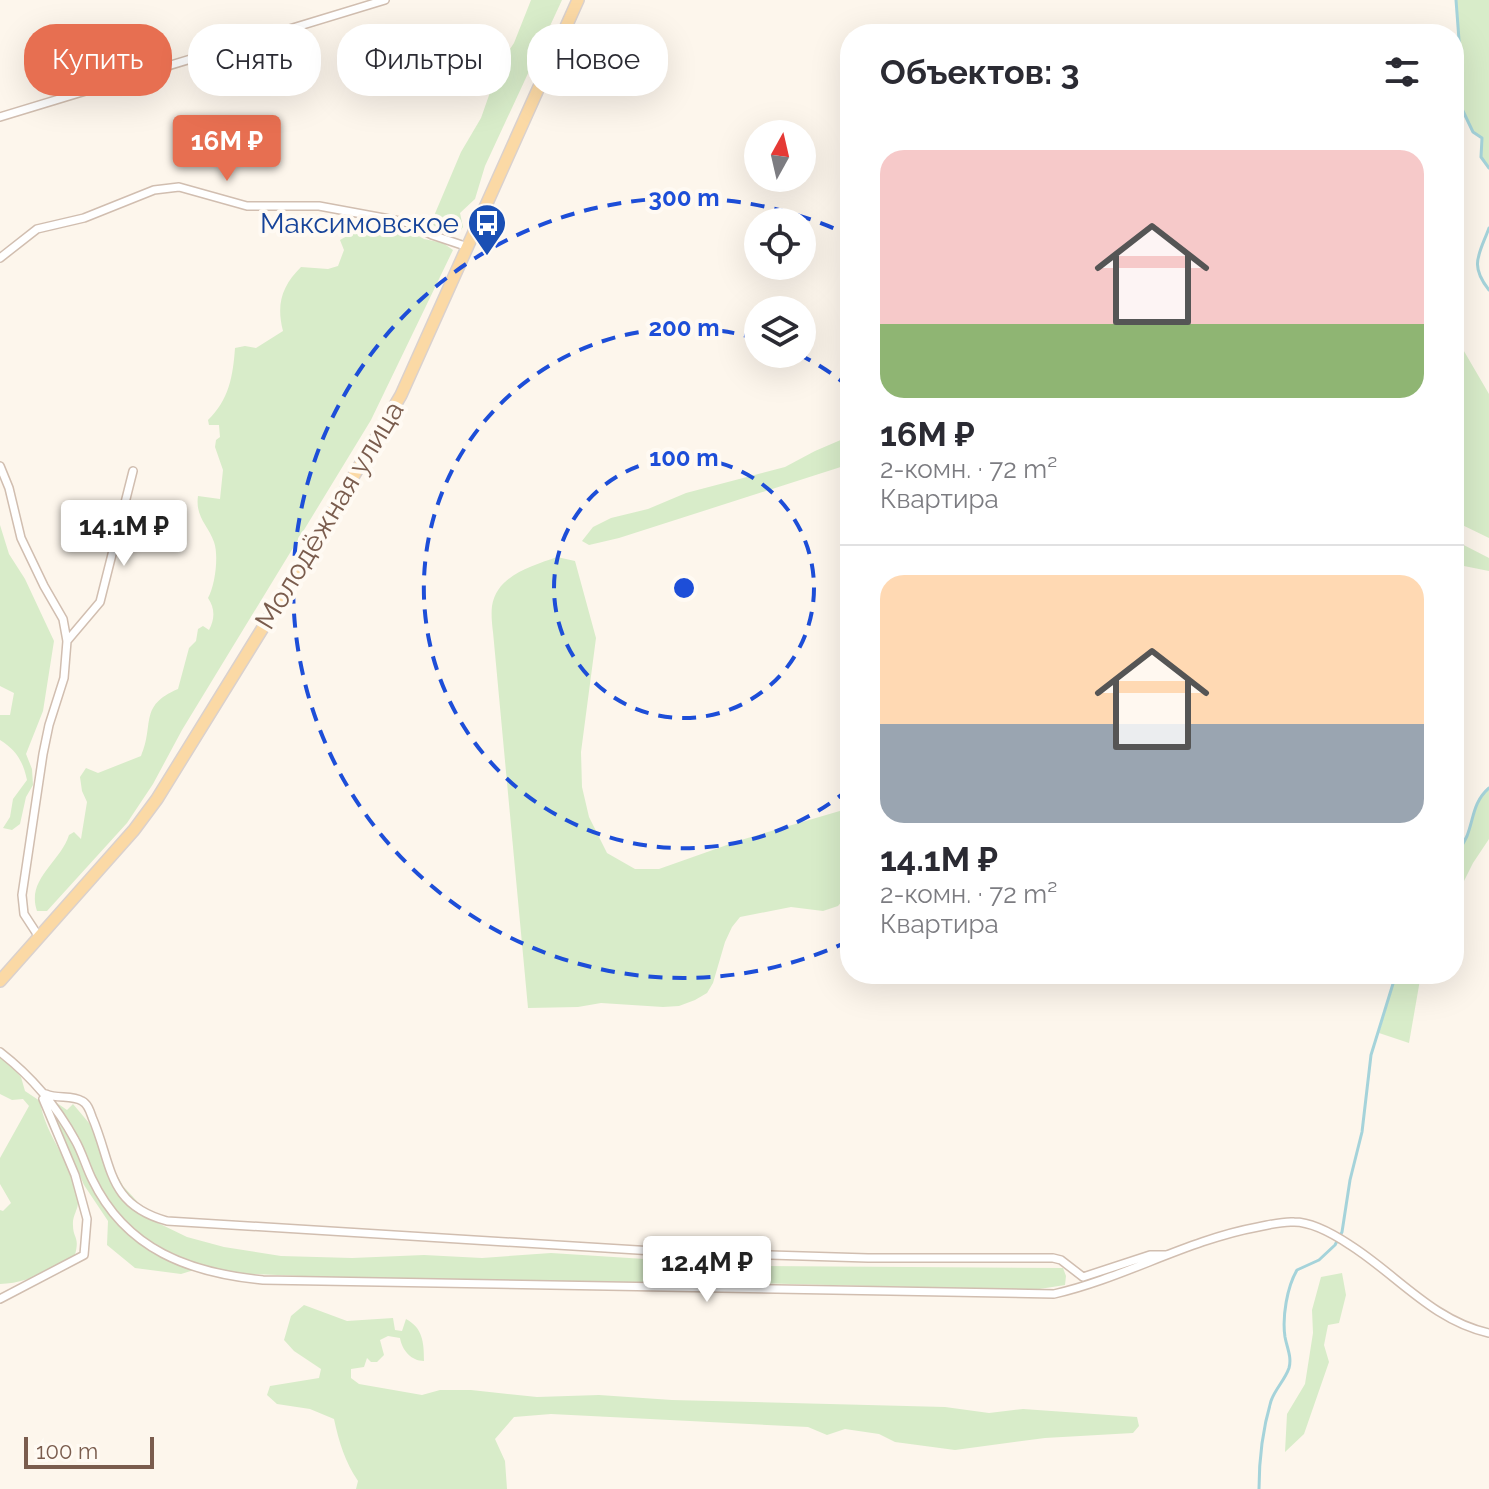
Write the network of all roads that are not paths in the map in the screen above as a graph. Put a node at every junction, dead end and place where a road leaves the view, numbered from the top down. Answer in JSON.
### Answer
{"nodes":[{"id":1,"x":385,"y":0,"type":"edge"},
{"id":2,"x":578,"y":0,"type":"edge"},
{"id":3,"x":0,"y":117,"type":"edge"},
{"id":4,"x":468,"y":247,"type":"junction"},
{"id":5,"x":0,"y":258,"type":"edge"},
{"id":6,"x":0,"y":466,"type":"edge"},
{"id":7,"x":133,"y":471,"type":"dead end"},
{"id":8,"x":67,"y":641,"type":"junction"},
{"id":9,"x":39,"y":937,"type":"junction"},
{"id":10,"x":0,"y":981,"type":"edge"},
{"id":11,"x":0,"y":1052,"type":"edge"},
{"id":12,"x":39,"y":1088,"type":"junction"},
{"id":13,"x":1171,"y":1255,"type":"junction"},
{"id":14,"x":0,"y":1299,"type":"edge"},
{"id":15,"x":1489,"y":1333,"type":"edge"}],
"edges":[{"from":1,"to":3,"type":"street"},
{"from":2,"to":4,"type":"main road","name":"Молодёжная улица"},
{"from":4,"to":5,"type":"street"},
{"from":4,"to":9,"type":"main road","name":"Молодёжная улица"},
{"from":6,"to":8,"type":"street"},
{"from":7,"to":8,"type":"street"},
{"from":8,"to":9,"type":"street"},
{"from":9,"to":10,"type":"main road","name":"Молодёжная улица"},
{"from":11,"to":12,"type":"street"},
{"from":12,"to":13,"type":"street"},
{"from":12,"to":13,"type":"street"},
{"from":12,"to":14,"type":"street"},
{"from":13,"to":15,"type":"street"}]}
